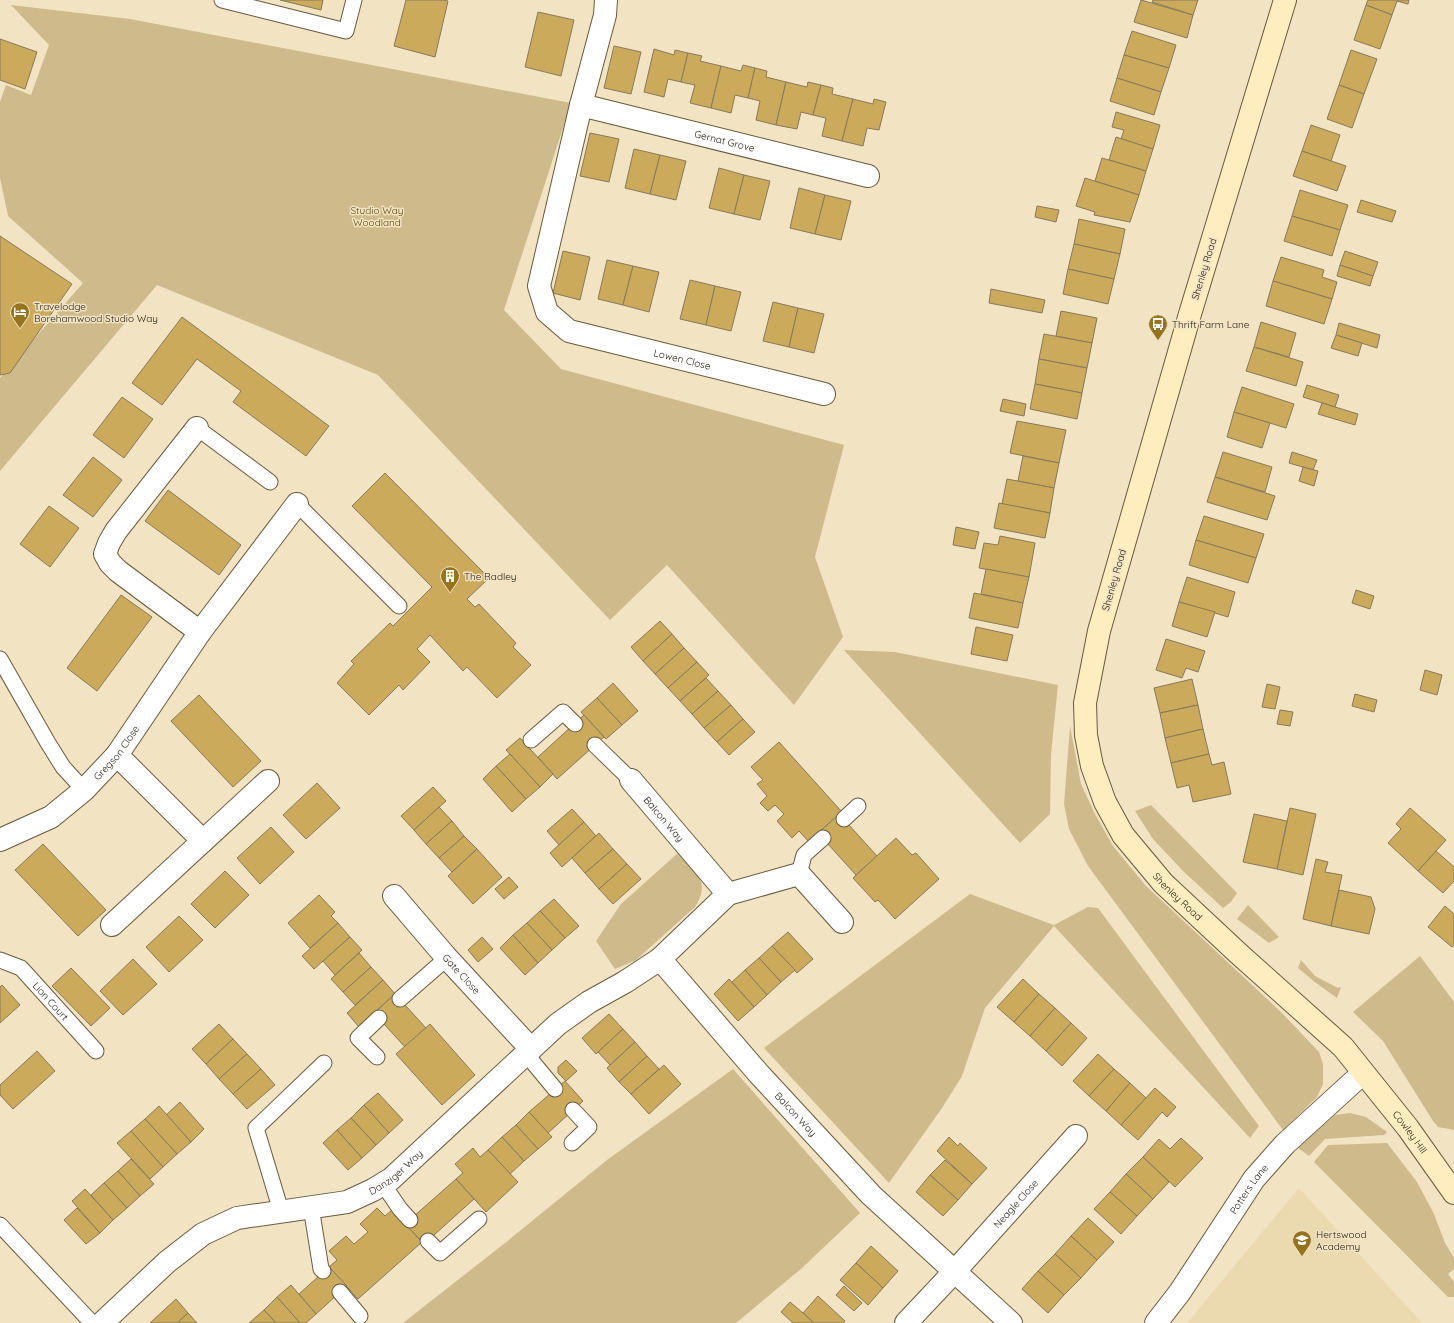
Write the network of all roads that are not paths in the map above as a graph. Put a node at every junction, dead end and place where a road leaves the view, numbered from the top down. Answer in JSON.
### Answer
{"nodes":[{"id":1,"x":222,"y":0,"type":"edge"},
{"id":2,"x":354,"y":0,"type":"edge"},
{"id":3,"x":606,"y":0,"type":"edge"},
{"id":4,"x":1286,"y":0,"type":"edge"},
{"id":5,"x":581,"y":105,"type":"junction"},
{"id":6,"x":868,"y":176,"type":"dead end"},
{"id":7,"x":824,"y":394,"type":"dead end"},
{"id":8,"x":197,"y":428,"type":"joint"},
{"id":9,"x":270,"y":482,"type":"dead end"},
{"id":10,"x":297,"y":504,"type":"joint"},
{"id":11,"x":399,"y":606,"type":"dead end"},
{"id":12,"x":200,"y":632,"type":"junction"},
{"id":13,"x":0,"y":659,"type":"edge"},
{"id":14,"x":575,"y":724,"type":"dead end"},
{"id":15,"x":531,"y":740,"type":"dead end"},
{"id":16,"x":595,"y":745,"type":"dead end"},
{"id":17,"x":117,"y":755,"type":"junction"},
{"id":18,"x":631,"y":780,"type":"joint"},
{"id":19,"x":268,"y":781,"type":"dead end"},
{"id":20,"x":84,"y":790,"type":"junction"},
{"id":21,"x":858,"y":806,"type":"dead end"},
{"id":22,"x":844,"y":819,"type":"dead end"},
{"id":23,"x":823,"y":838,"type":"dead end"},
{"id":24,"x":0,"y":840,"type":"edge"},
{"id":25,"x":203,"y":841,"type":"junction"},
{"id":26,"x":799,"y":874,"type":"junction"},
{"id":27,"x":728,"y":894,"type":"junction"},
{"id":28,"x":394,"y":896,"type":"dead end"},
{"id":29,"x":842,"y":922,"type":"dead end"},
{"id":30,"x":112,"y":925,"type":"dead end"},
{"id":31,"x":447,"y":958,"type":"junction"},
{"id":32,"x":660,"y":959,"type":"junction"},
{"id":33,"x":0,"y":960,"type":"edge"},
{"id":34,"x":400,"y":999,"type":"dead end"},
{"id":35,"x":379,"y":1018,"type":"dead end"},
{"id":36,"x":96,"y":1051,"type":"dead end"},
{"id":37,"x":528,"y":1051,"type":"junction"},
{"id":38,"x":377,"y":1057,"type":"dead end"},
{"id":39,"x":324,"y":1063,"type":"dead end"},
{"id":40,"x":1363,"y":1073,"type":"junction"},
{"id":41,"x":555,"y":1089,"type":"dead end"},
{"id":42,"x":573,"y":1110,"type":"dead end"},
{"id":43,"x":1076,"y":1136,"type":"dead end"},
{"id":44,"x":572,"y":1143,"type":"dead end"},
{"id":45,"x":383,"y":1184,"type":"junction"},
{"id":46,"x":1452,"y":1185,"type":"edge"},
{"id":47,"x":311,"y":1207,"type":"junction"},
{"id":48,"x":280,"y":1211,"type":"junction"},
{"id":49,"x":479,"y":1219,"type":"dead end"},
{"id":50,"x":410,"y":1220,"type":"dead end"},
{"id":51,"x":0,"y":1225,"type":"edge"},
{"id":52,"x":428,"y":1241,"type":"dead end"},
{"id":53,"x":955,"y":1271,"type":"junction"},
{"id":54,"x":323,"y":1272,"type":"dead end"},
{"id":55,"x":340,"y":1292,"type":"dead end"},
{"id":56,"x":360,"y":1316,"type":"dead end"},
{"id":57,"x":92,"y":1323,"type":"edge"},
{"id":58,"x":102,"y":1323,"type":"edge"},
{"id":59,"x":906,"y":1323,"type":"edge"},
{"id":60,"x":1011,"y":1323,"type":"edge"},
{"id":61,"x":1156,"y":1323,"type":"edge"}],
"edges":[{"from":1,"to":2,"type":"lane"},
{"from":3,"to":5,"type":"street"},
{"from":4,"to":40,"type":"main road","name":"Shenley Road"},
{"from":5,"to":6,"type":"street","name":"Gernat Grove"},
{"from":5,"to":7,"type":"street","name":"Lowen Close"},
{"from":8,"to":9,"type":"lane"},
{"from":8,"to":12,"type":"street"},
{"from":10,"to":11,"type":"lane"},
{"from":10,"to":12,"type":"street","name":"Gregson Close"},
{"from":12,"to":17,"type":"street","name":"Gregson Close"},
{"from":13,"to":20,"type":"lane"},
{"from":14,"to":15,"type":"lane"},
{"from":16,"to":18,"type":"lane"},
{"from":17,"to":20,"type":"street","name":"Gregson Close"},
{"from":17,"to":25,"type":"street"},
{"from":18,"to":27,"type":"street","name":"Balcon Way"},
{"from":19,"to":25,"type":"street"},
{"from":20,"to":24,"type":"street","name":"Gregson Close"},
{"from":21,"to":22,"type":"lane"},
{"from":23,"to":26,"type":"lane"},
{"from":25,"to":30,"type":"street"},
{"from":26,"to":27,"type":"street"},
{"from":26,"to":29,"type":"street"},
{"from":27,"to":32,"type":"street"},
{"from":28,"to":31,"type":"street","name":"Gate Close"},
{"from":31,"to":34,"type":"lane"},
{"from":31,"to":37,"type":"street","name":"Gate Close"},
{"from":32,"to":37,"type":"street","name":"Danziger Way"},
{"from":32,"to":53,"type":"street","name":"Balcon Way"},
{"from":33,"to":36,"type":"lane","name":"Lion Court"},
{"from":35,"to":38,"type":"lane"},
{"from":37,"to":41,"type":"lane"},
{"from":37,"to":45,"type":"street","name":"Danziger Way"},
{"from":39,"to":48,"type":"lane"},
{"from":40,"to":46,"type":"main road","name":"Cowley Hill"},
{"from":40,"to":61,"type":"street","name":"Potters Lane"},
{"from":42,"to":44,"type":"lane"},
{"from":43,"to":53,"type":"street","name":"Neagle Close"},
{"from":45,"to":47,"type":"street","name":"Danziger Way"},
{"from":45,"to":50,"type":"lane"},
{"from":47,"to":48,"type":"street","name":"Danziger Way"},
{"from":47,"to":54,"type":"lane"},
{"from":48,"to":58,"type":"street","name":"Danziger Way"},
{"from":49,"to":52,"type":"lane"},
{"from":51,"to":57,"type":"lane"},
{"from":53,"to":59,"type":"street","name":"Neagle Close"},
{"from":53,"to":60,"type":"street","name":"Balcon Way"},
{"from":55,"to":56,"type":"lane"}]}
